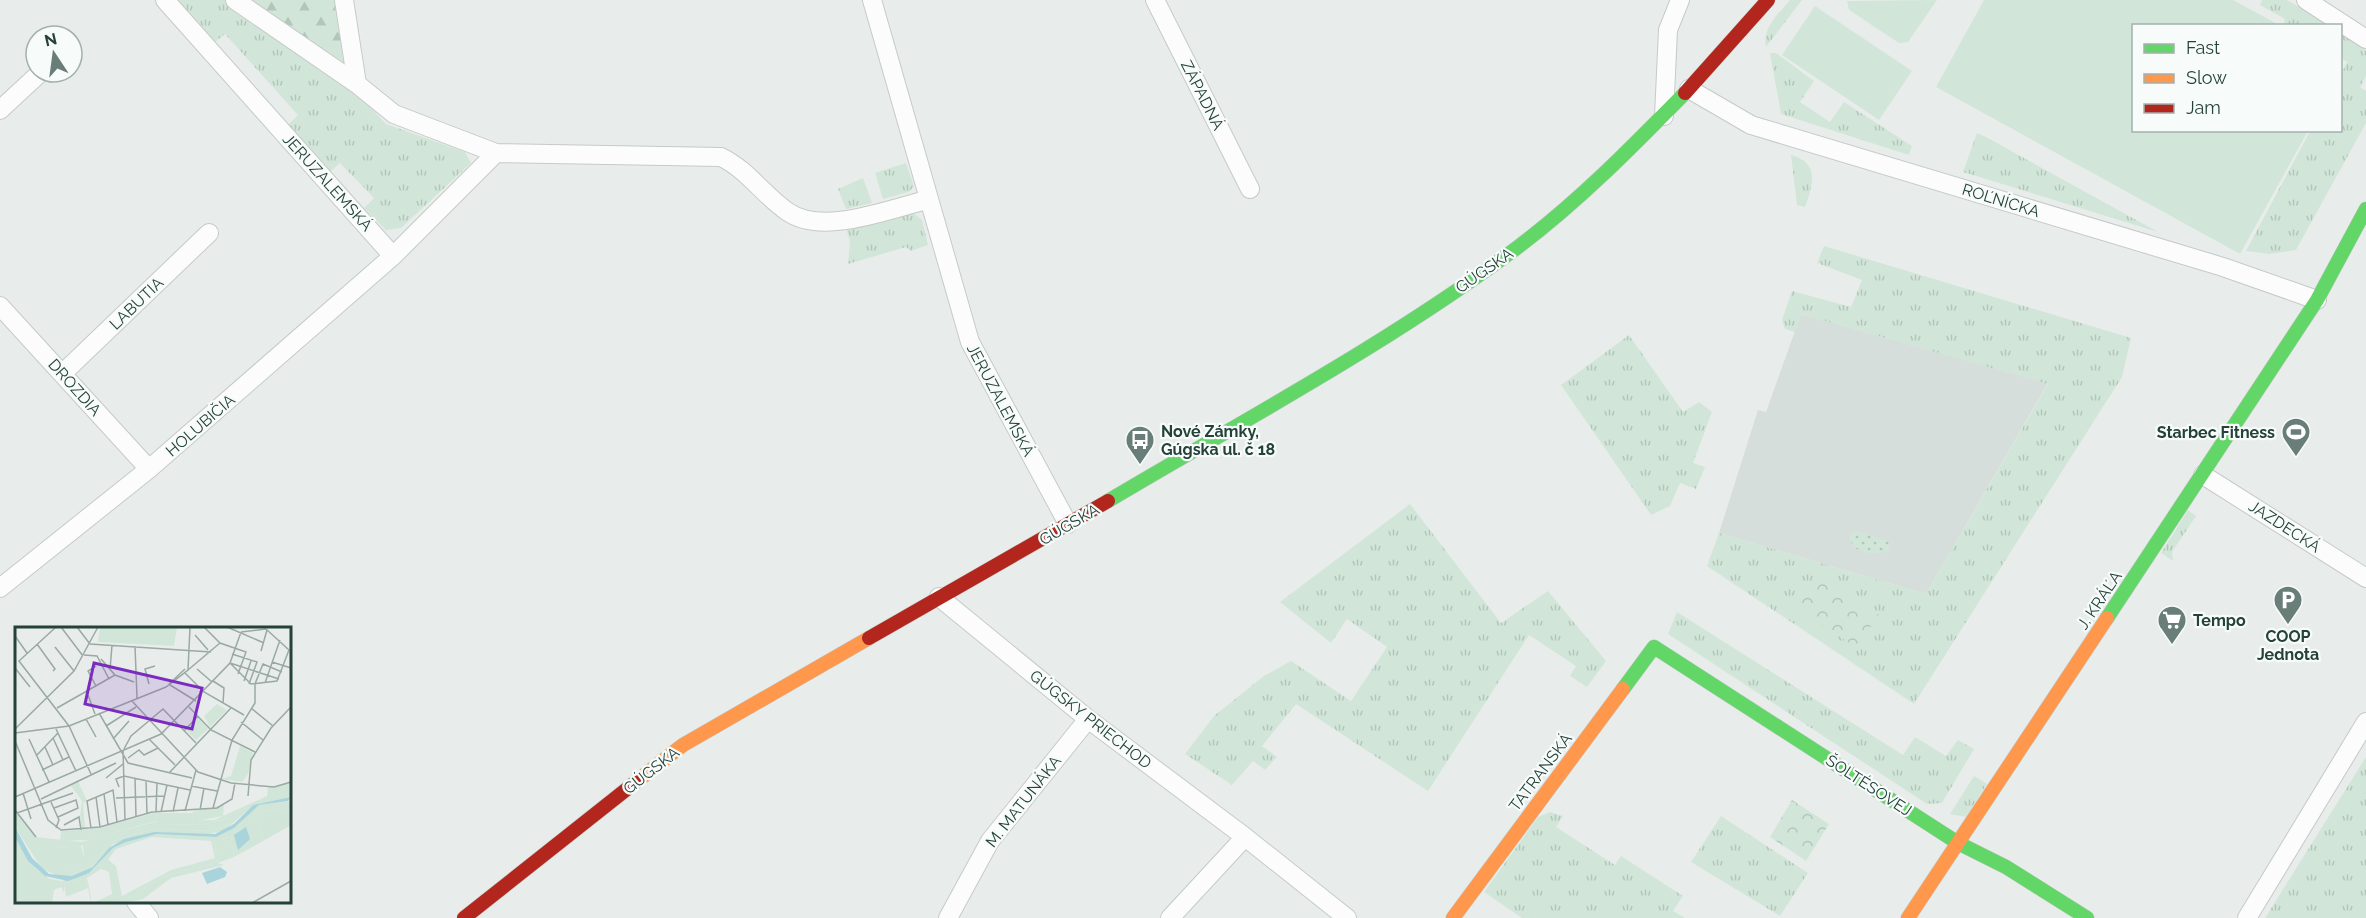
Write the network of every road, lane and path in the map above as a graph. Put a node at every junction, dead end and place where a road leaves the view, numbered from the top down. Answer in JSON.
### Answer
{"nodes":[{"id":1,"x":165,"y":0,"type":"edge"},
{"id":2,"x":235,"y":0,"type":"edge"},
{"id":3,"x":344,"y":0,"type":"edge"},
{"id":4,"x":872,"y":0,"type":"edge"},
{"id":5,"x":1155,"y":0,"type":"edge"},
{"id":6,"x":1680,"y":0,"type":"edge"},
{"id":7,"x":1768,"y":0,"type":"edge"},
{"id":8,"x":2306,"y":0,"type":"edge"},
{"id":9,"x":2366,"y":39,"type":"edge"},
{"id":10,"x":28,"y":84,"type":"edge"},
{"id":11,"x":357,"y":84,"type":"junction"},
{"id":12,"x":1689,"y":89,"type":"junction"},
{"id":13,"x":0,"y":110,"type":"edge"},
{"id":14,"x":1664,"y":116,"type":"junction"},
{"id":15,"x":496,"y":153,"type":"junction"},
{"id":16,"x":1250,"y":189,"type":"dead end"},
{"id":17,"x":927,"y":201,"type":"junction"},
{"id":18,"x":2366,"y":209,"type":"edge"},
{"id":19,"x":209,"y":234,"type":"dead end"},
{"id":20,"x":393,"y":256,"type":"junction"},
{"id":21,"x":2317,"y":300,"type":"junction"},
{"id":22,"x":0,"y":306,"type":"edge"},
{"id":23,"x":63,"y":373,"type":"junction"},
{"id":24,"x":149,"y":469,"type":"junction"},
{"id":25,"x":2203,"y":475,"type":"junction"},
{"id":26,"x":1068,"y":525,"type":"junction"},
{"id":27,"x":2366,"y":578,"type":"edge"},
{"id":28,"x":0,"y":588,"type":"edge"},
{"id":29,"x":939,"y":597,"type":"junction"},
{"id":30,"x":1654,"y":647,"type":"joint"},
{"id":31,"x":1088,"y":719,"type":"junction"},
{"id":32,"x":2366,"y":722,"type":"edge"},
{"id":33,"x":1245,"y":837,"type":"junction"},
{"id":34,"x":1958,"y":843,"type":"junction"},
{"id":35,"x":137,"y":903,"type":"edge"},
{"id":36,"x":149,"y":918,"type":"edge"},
{"id":37,"x":464,"y":918,"type":"edge"},
{"id":38,"x":948,"y":918,"type":"edge"},
{"id":39,"x":1170,"y":918,"type":"edge"},
{"id":40,"x":1347,"y":918,"type":"edge"},
{"id":41,"x":1453,"y":918,"type":"edge"},
{"id":42,"x":1908,"y":918,"type":"edge"},
{"id":43,"x":2087,"y":918,"type":"edge"},
{"id":44,"x":2247,"y":918,"type":"edge"}],
"edges":[{"from":1,"to":20,"type":"street","name":"JERUZALEMSKÁ"},
{"from":2,"to":11,"type":"street"},
{"from":3,"to":11,"type":"street"},
{"from":4,"to":17,"type":"street","name":"JERUZALEMSKÁ"},
{"from":5,"to":16,"type":"street","name":"ZÁPADNÁ"},
{"from":6,"to":14,"type":"street"},
{"from":7,"to":12,"type":"street","name":"GÚGSKA"},
{"from":8,"to":9,"type":"street"},
{"from":10,"to":13,"type":"street"},
{"from":11,"to":15,"type":"street"},
{"from":12,"to":14,"type":"street","name":"GÚGSKA"},
{"from":12,"to":21,"type":"street","name":"ROĽNÍCKA"},
{"from":14,"to":26,"type":"street","name":"GÚGSKA"},
{"from":15,"to":17,"type":"street"},
{"from":15,"to":20,"type":"street"},
{"from":17,"to":26,"type":"street","name":"JERUZALEMSKÁ"},
{"from":18,"to":21,"type":"street","name":"J. KRÁĽA"},
{"from":19,"to":23,"type":"street","name":"LABUTIA"},
{"from":20,"to":24,"type":"street","name":"HOLUBIČIA"},
{"from":21,"to":25,"type":"street","name":"J. KRÁĽA"},
{"from":22,"to":23,"type":"street","name":"DROZDIA"},
{"from":23,"to":24,"type":"street","name":"DROZDIA"},
{"from":24,"to":28,"type":"street","name":"HOLUBIČIA"},
{"from":25,"to":27,"type":"street","name":"JAZDECKÁ"},
{"from":25,"to":34,"type":"street","name":"J. KRÁĽA"},
{"from":26,"to":29,"type":"street","name":"GÚGSKA"},
{"from":29,"to":31,"type":"street","name":"GÚGSKY PRIECHOD"},
{"from":29,"to":37,"type":"street","name":"GÚGSKA"},
{"from":30,"to":34,"type":"street","name":"ŠOLTÉSOVEJ"},
{"from":30,"to":41,"type":"street","name":"TATRANSKÁ"},
{"from":31,"to":33,"type":"street","name":"GÚGSKY PRIECHOD"},
{"from":31,"to":38,"type":"street","name":"M. MATUNÁKA"},
{"from":32,"to":44,"type":"street"},
{"from":33,"to":39,"type":"street"},
{"from":33,"to":40,"type":"street","name":"GÚGSKY PRIECHOD"},
{"from":34,"to":42,"type":"street","name":"J. KRÁĽA"},
{"from":34,"to":43,"type":"street","name":"ŠOLTÉSOVEJ"},
{"from":35,"to":36,"type":"street"}]}
